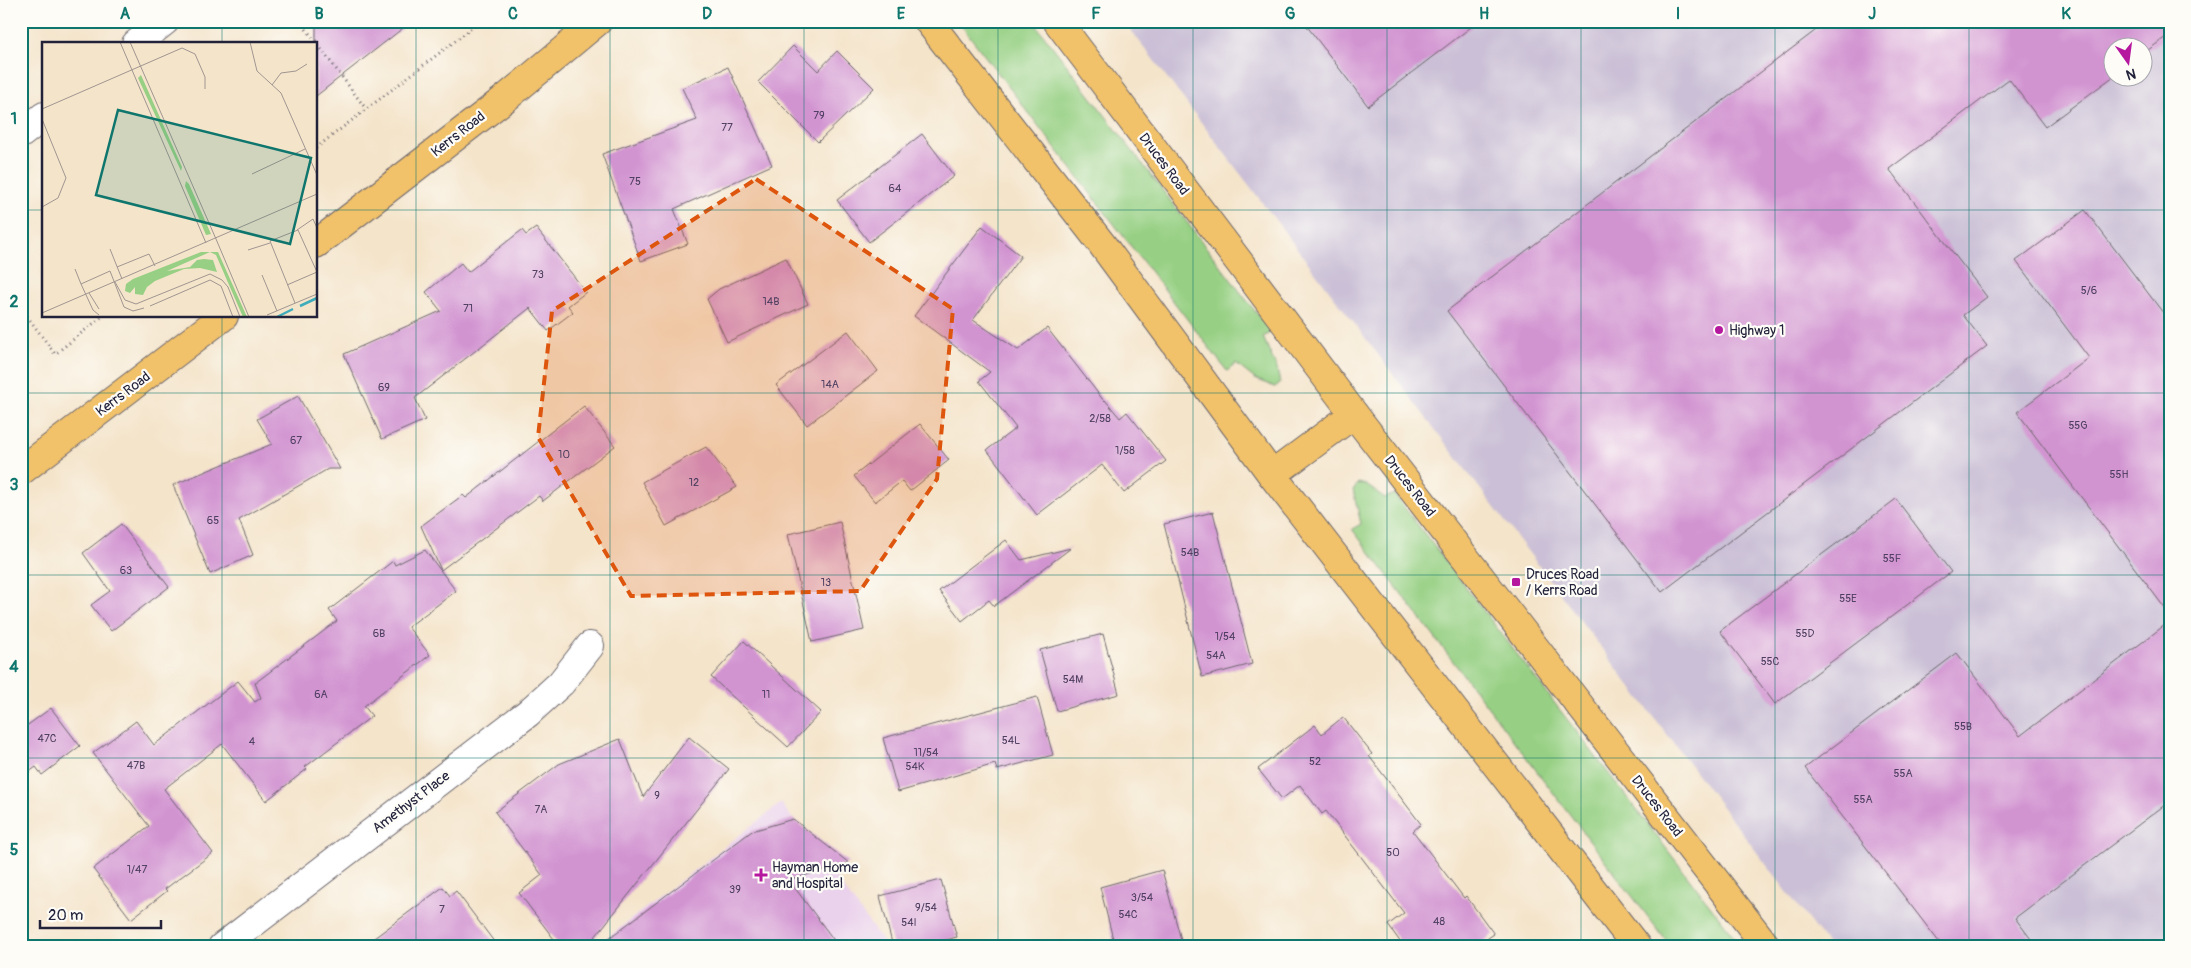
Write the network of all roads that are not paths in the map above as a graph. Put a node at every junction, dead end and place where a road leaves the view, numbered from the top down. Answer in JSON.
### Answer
{"nodes":[{"id":1,"x":164,"y":21,"type":"edge"},
{"id":2,"x":598,"y":21,"type":"edge"},
{"id":3,"x":928,"y":21,"type":"edge"},
{"id":4,"x":1057,"y":21,"type":"edge"},
{"id":5,"x":138,"y":42,"type":"edge"},
{"id":6,"x":42,"y":118,"type":"edge"},
{"id":7,"x":21,"y":134,"type":"edge"},
{"id":8,"x":318,"y":242,"type":"edge"},
{"id":9,"x":221,"y":318,"type":"edge"},
{"id":10,"x":1354,"y":414,"type":"junction"},
{"id":11,"x":21,"y":471,"type":"edge"},
{"id":12,"x":1272,"y":475,"type":"junction"},
{"id":13,"x":590,"y":646,"type":"dead end"},
{"id":14,"x":222,"y":947,"type":"edge"},
{"id":15,"x":1636,"y":947,"type":"edge"},
{"id":16,"x":1766,"y":947,"type":"edge"}],
"edges":[{"from":1,"to":5,"type":"street"},
{"from":2,"to":8,"type":"main road","name":"Kerrs Road"},
{"from":3,"to":12,"type":"main road"},
{"from":4,"to":10,"type":"main road","name":"Druces Road"},
{"from":6,"to":7,"type":"street"},
{"from":9,"to":11,"type":"main road","name":"Kerrs Road"},
{"from":10,"to":12,"type":"main road"},
{"from":10,"to":16,"type":"main road","name":"Druces Road"},
{"from":12,"to":15,"type":"main road"},
{"from":13,"to":14,"type":"street","name":"Amethyst Place"}]}
